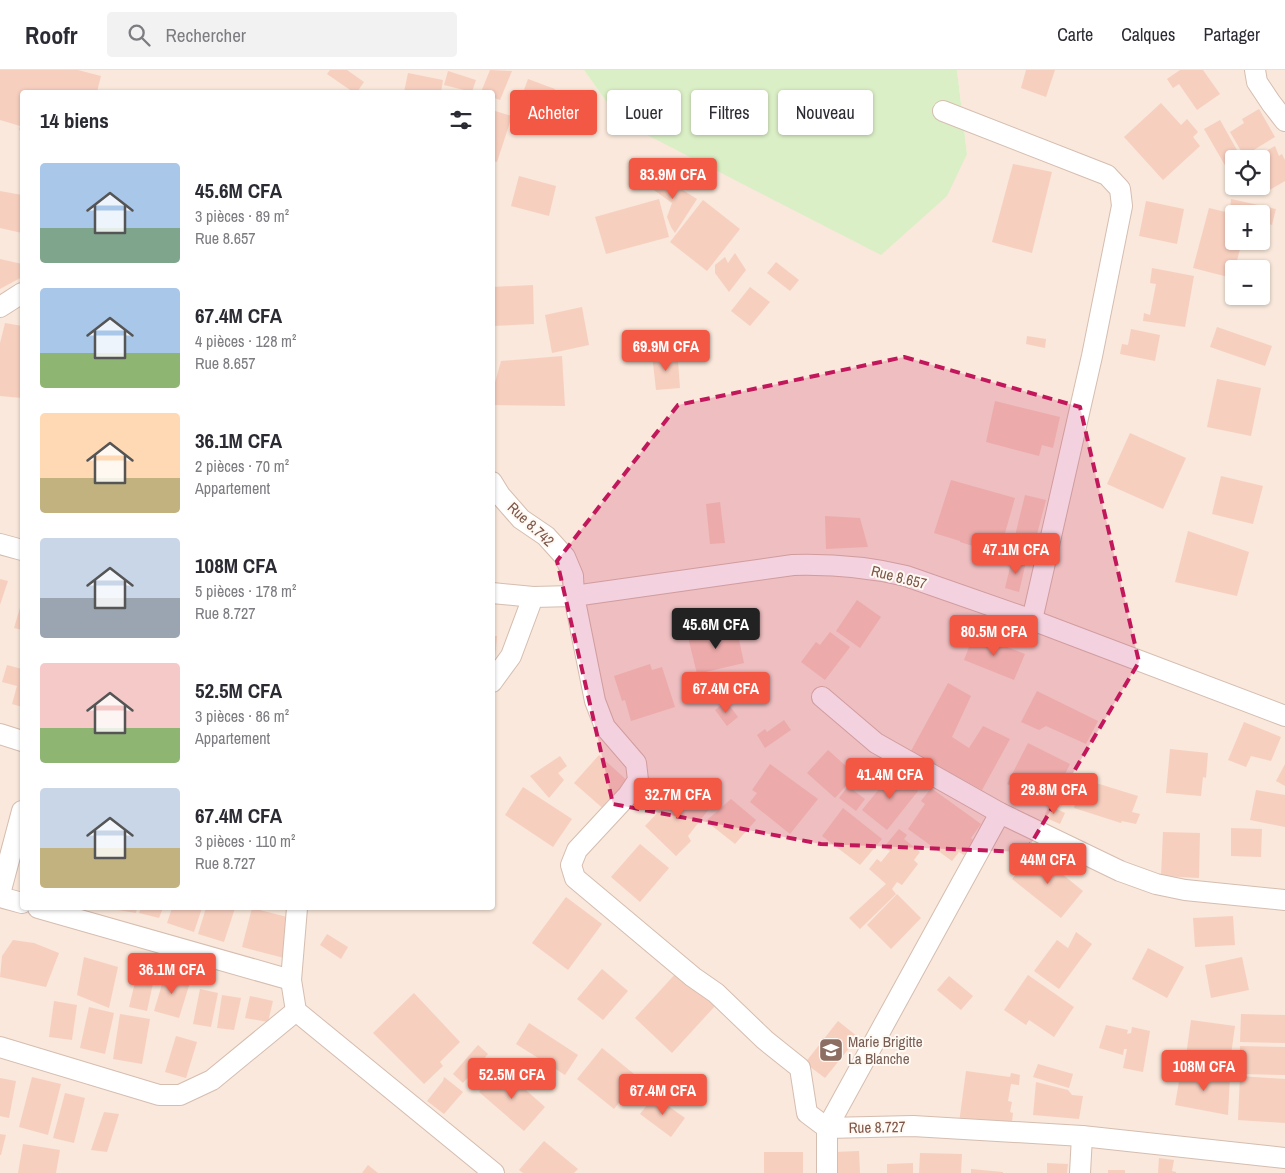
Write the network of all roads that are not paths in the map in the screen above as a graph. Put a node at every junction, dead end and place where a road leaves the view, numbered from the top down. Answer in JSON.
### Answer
{"nodes":[{"id":1,"x":1255,"y":70,"type":"edge"},
{"id":2,"x":943,"y":111,"type":"dead end"},
{"id":3,"x":1285,"y":121,"type":"edge"},
{"id":4,"x":20,"y":294,"type":"edge"},
{"id":5,"x":0,"y":307,"type":"edge"},
{"id":6,"x":495,"y":487,"type":"edge"},
{"id":7,"x":0,"y":544,"type":"edge"},
{"id":8,"x":20,"y":549,"type":"edge"},
{"id":9,"x":495,"y":594,"type":"edge"},
{"id":10,"x":574,"y":596,"type":"junction"},
{"id":11,"x":533,"y":597,"type":"junction"},
{"id":12,"x":1032,"y":620,"type":"junction"},
{"id":13,"x":495,"y":678,"type":"edge"},
{"id":14,"x":822,"y":698,"type":"dead end"},
{"id":15,"x":1285,"y":716,"type":"edge"},
{"id":16,"x":0,"y":734,"type":"edge"},
{"id":17,"x":20,"y":740,"type":"edge"},
{"id":18,"x":1000,"y":813,"type":"junction"},
{"id":19,"x":20,"y":819,"type":"edge"},
{"id":20,"x":0,"y":896,"type":"edge"},
{"id":21,"x":1285,"y":900,"type":"edge"},
{"id":22,"x":20,"y":902,"type":"edge"},
{"id":23,"x":45,"y":910,"type":"edge"},
{"id":24,"x":297,"y":910,"type":"edge"},
{"id":25,"x":291,"y":980,"type":"junction"},
{"id":26,"x":296,"y":1011,"type":"junction"},
{"id":27,"x":0,"y":1047,"type":"edge"},
{"id":28,"x":826,"y":1128,"type":"junction"},
{"id":29,"x":1082,"y":1136,"type":"junction"},
{"id":30,"x":1285,"y":1158,"type":"edge"},
{"id":31,"x":494,"y":1173,"type":"edge"},
{"id":32,"x":827,"y":1173,"type":"edge"},
{"id":33,"x":1080,"y":1173,"type":"edge"}],
"edges":[{"from":1,"to":3,"type":"street"},
{"from":2,"to":12,"type":"street"},
{"from":4,"to":5,"type":"street"},
{"from":6,"to":10,"type":"street","name":"Rue 8.742"},
{"from":7,"to":8,"type":"street"},
{"from":9,"to":11,"type":"street","name":"Rue 8.657"},
{"from":10,"to":11,"type":"street","name":"Rue 8.657"},
{"from":10,"to":12,"type":"street","name":"Rue 8.657"},
{"from":10,"to":28,"type":"street","name":"Rue 8.742"},
{"from":11,"to":13,"type":"street"},
{"from":12,"to":15,"type":"street","name":"Rue 8.657"},
{"from":14,"to":18,"type":"street"},
{"from":16,"to":17,"type":"street"},
{"from":18,"to":21,"type":"street"},
{"from":18,"to":28,"type":"street","name":"Rue 8.727"},
{"from":19,"to":20,"type":"street"},
{"from":20,"to":22,"type":"street"},
{"from":23,"to":25,"type":"street"},
{"from":24,"to":25,"type":"street"},
{"from":25,"to":26,"type":"street"},
{"from":26,"to":27,"type":"street"},
{"from":26,"to":31,"type":"street"},
{"from":28,"to":29,"type":"street","name":"Rue 8.727"},
{"from":28,"to":32,"type":"street"},
{"from":29,"to":30,"type":"street","name":"Rue 8.727"},
{"from":29,"to":33,"type":"street"}]}
